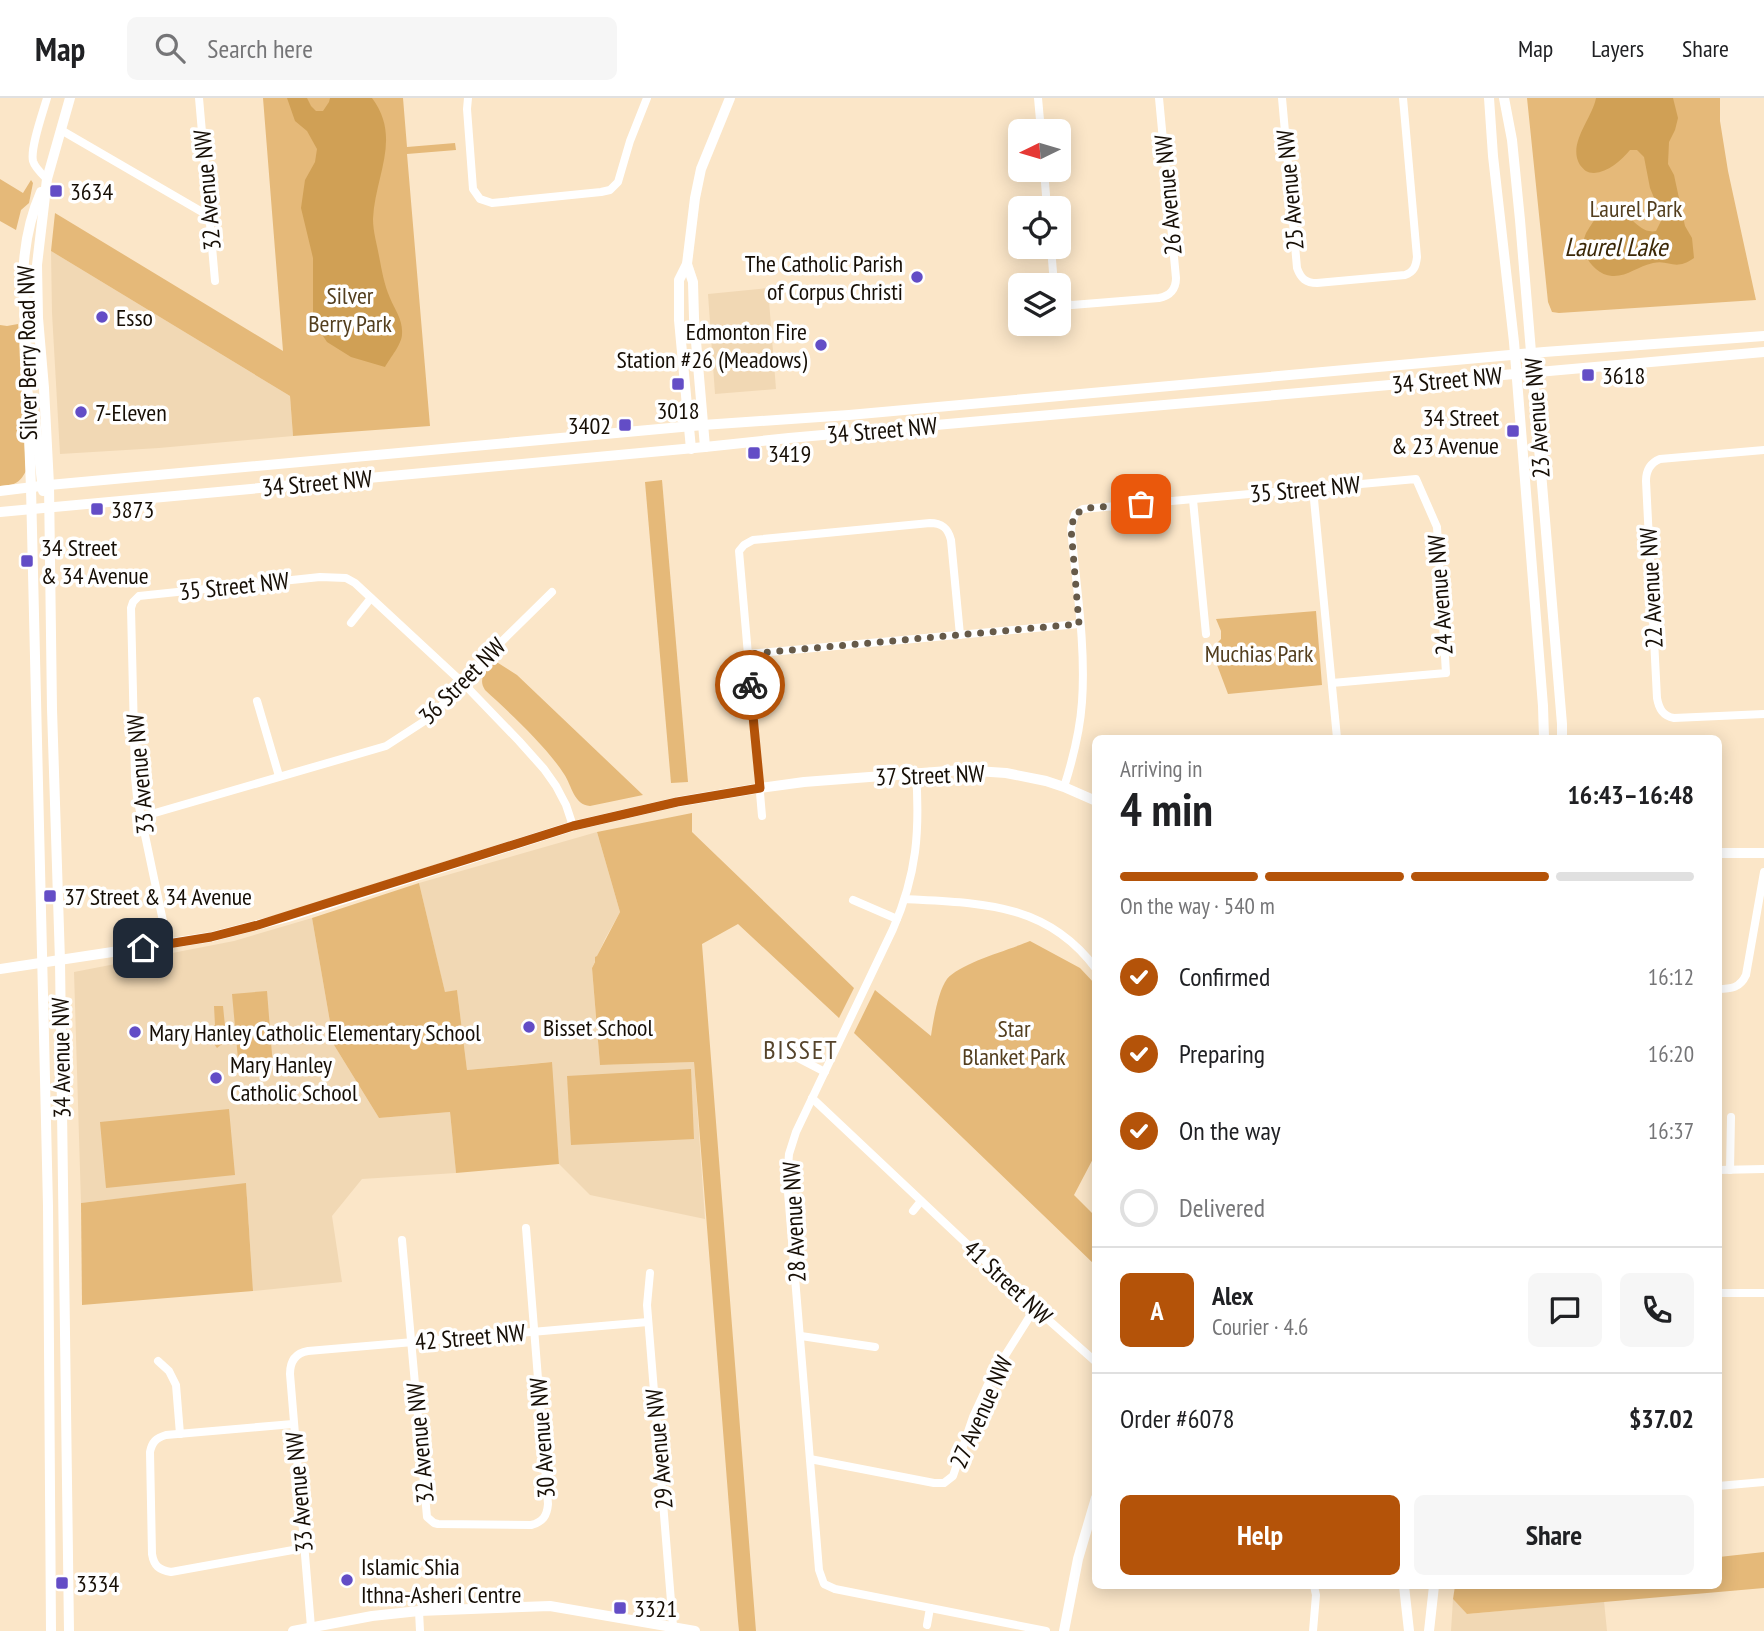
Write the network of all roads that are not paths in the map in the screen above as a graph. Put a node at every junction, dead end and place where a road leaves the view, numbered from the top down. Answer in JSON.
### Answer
{"nodes":[{"id":1,"x":47,"y":98,"type":"edge"},
{"id":2,"x":70,"y":98,"type":"edge"},
{"id":3,"x":199,"y":98,"type":"edge"},
{"id":4,"x":468,"y":98,"type":"edge"},
{"id":5,"x":647,"y":98,"type":"edge"},
{"id":6,"x":730,"y":98,"type":"edge"},
{"id":7,"x":1038,"y":98,"type":"edge"},
{"id":8,"x":1159,"y":98,"type":"edge"},
{"id":9,"x":1282,"y":98,"type":"edge"},
{"id":10,"x":1403,"y":98,"type":"edge"},
{"id":11,"x":1489,"y":98,"type":"edge"},
{"id":12,"x":1504,"y":98,"type":"edge"},
{"id":13,"x":1040,"y":119,"type":"edge"},
{"id":14,"x":61,"y":131,"type":"junction"},
{"id":15,"x":47,"y":179,"type":"junction"},
{"id":16,"x":209,"y":216,"type":"junction"},
{"id":17,"x":687,"y":264,"type":"junction"},
{"id":18,"x":215,"y":281,"type":"dead end"},
{"id":19,"x":1071,"y":305,"type":"edge"},
{"id":20,"x":1764,"y":336,"type":"edge"},
{"id":21,"x":1764,"y":352,"type":"edge"},
{"id":22,"x":1532,"y":354,"type":"junction"},
{"id":23,"x":1515,"y":355,"type":"junction"},
{"id":24,"x":1532,"y":373,"type":"junction"},
{"id":25,"x":1516,"y":374,"type":"junction"},
{"id":26,"x":27,"y":391,"type":"joint"},
{"id":27,"x":703,"y":425,"type":"junction"},
{"id":28,"x":688,"y":426,"type":"junction"},
{"id":29,"x":705,"y":447,"type":"junction"},
{"id":30,"x":691,"y":449,"type":"junction"},
{"id":31,"x":1764,"y":450,"type":"edge"},
{"id":32,"x":1416,"y":479,"type":"joint"},
{"id":33,"x":41,"y":486,"type":"junction"},
{"id":34,"x":1313,"y":489,"type":"junction"},
{"id":35,"x":0,"y":491,"type":"edge"},
{"id":36,"x":1193,"y":500,"type":"junction"},
{"id":37,"x":50,"y":507,"type":"junction"},
{"id":38,"x":31,"y":509,"type":"junction"},
{"id":39,"x":0,"y":512,"type":"edge"},
{"id":40,"x":552,"y":592,"type":"dead end"},
{"id":41,"x":371,"y":598,"type":"junction"},
{"id":42,"x":133,"y":602,"type":"joint"},
{"id":43,"x":351,"y":623,"type":"dead end"},
{"id":44,"x":1079,"y":624,"type":"junction"},
{"id":45,"x":1206,"y":634,"type":"dead end"},
{"id":46,"x":960,"y":635,"type":"junction"},
{"id":47,"x":748,"y":654,"type":"junction"},
{"id":48,"x":1332,"y":683,"type":"junction"},
{"id":49,"x":465,"y":685,"type":"junction"},
{"id":50,"x":257,"y":701,"type":"dead end"},
{"id":51,"x":1764,"y":714,"type":"edge"},
{"id":52,"x":1337,"y":735,"type":"edge"},
{"id":53,"x":1544,"y":735,"type":"edge"},
{"id":54,"x":1562,"y":735,"type":"edge"},
{"id":55,"x":916,"y":772,"type":"junction"},
{"id":56,"x":279,"y":776,"type":"junction"},
{"id":57,"x":1064,"y":787,"type":"junction"},
{"id":58,"x":760,"y":788,"type":"junction"},
{"id":59,"x":1092,"y":798,"type":"edge"},
{"id":60,"x":762,"y":816,"type":"dead end"},
{"id":61,"x":141,"y":817,"type":"junction"},
{"id":62,"x":573,"y":826,"type":"junction"},
{"id":63,"x":1722,"y":853,"type":"edge"},
{"id":64,"x":1764,"y":853,"type":"edge"},
{"id":65,"x":1764,"y":872,"type":"edge"},
{"id":66,"x":905,"y":899,"type":"junction"},
{"id":67,"x":853,"y":900,"type":"dead end"},
{"id":68,"x":898,"y":919,"type":"junction"},
{"id":69,"x":168,"y":945,"type":"junction"},
{"id":70,"x":60,"y":961,"type":"junction"},
{"id":71,"x":42,"y":963,"type":"junction"},
{"id":72,"x":1092,"y":964,"type":"edge"},
{"id":73,"x":0,"y":969,"type":"edge"},
{"id":74,"x":1722,"y":988,"type":"edge"},
{"id":75,"x":771,"y":1044,"type":"dead end"},
{"id":76,"x":825,"y":1072,"type":"junction"},
{"id":77,"x":812,"y":1098,"type":"junction"},
{"id":78,"x":1731,"y":1117,"type":"dead end"},
{"id":79,"x":1764,"y":1169,"type":"edge"},
{"id":80,"x":1722,"y":1170,"type":"edge"},
{"id":81,"x":1730,"y":1170,"type":"junction"},
{"id":82,"x":921,"y":1201,"type":"junction"},
{"id":83,"x":912,"y":1211,"type":"dead end"},
{"id":84,"x":526,"y":1228,"type":"dead end"},
{"id":85,"x":402,"y":1240,"type":"dead end"},
{"id":86,"x":650,"y":1273,"type":"dead end"},
{"id":87,"x":1722,"y":1293,"type":"edge"},
{"id":88,"x":1764,"y":1293,"type":"edge"},
{"id":89,"x":1035,"y":1308,"type":"junction"},
{"id":90,"x":648,"y":1322,"type":"junction"},
{"id":91,"x":534,"y":1332,"type":"junction"},
{"id":92,"x":801,"y":1336,"type":"junction"},
{"id":93,"x":411,"y":1342,"type":"junction"},
{"id":94,"x":875,"y":1347,"type":"dead end"},
{"id":95,"x":294,"y":1358,"type":"joint"},
{"id":96,"x":1092,"y":1358,"type":"edge"},
{"id":97,"x":158,"y":1361,"type":"dead end"},
{"id":98,"x":293,"y":1424,"type":"junction"},
{"id":99,"x":180,"y":1434,"type":"junction"},
{"id":100,"x":810,"y":1459,"type":"junction"},
{"id":101,"x":1764,"y":1482,"type":"edge"},
{"id":102,"x":1722,"y":1486,"type":"edge"},
{"id":103,"x":429,"y":1520,"type":"joint"},
{"id":104,"x":1092,"y":1521,"type":"edge"},
{"id":105,"x":304,"y":1548,"type":"junction"},
{"id":106,"x":1315,"y":1589,"type":"edge"},
{"id":107,"x":1404,"y":1589,"type":"edge"},
{"id":108,"x":1404,"y":1589,"type":"edge"},
{"id":109,"x":1434,"y":1589,"type":"edge"},
{"id":110,"x":930,"y":1608,"type":"junction"},
{"id":111,"x":419,"y":1611,"type":"junction"},
{"id":112,"x":927,"y":1625,"type":"dead end"},
{"id":113,"x":673,"y":1626,"type":"junction"},
{"id":114,"x":311,"y":1627,"type":"junction"},
{"id":115,"x":51,"y":1631,"type":"edge"},
{"id":116,"x":69,"y":1631,"type":"edge"},
{"id":117,"x":293,"y":1631,"type":"edge"},
{"id":118,"x":420,"y":1631,"type":"edge"},
{"id":119,"x":695,"y":1631,"type":"edge"},
{"id":120,"x":1046,"y":1631,"type":"edge"},
{"id":121,"x":1064,"y":1631,"type":"edge"},
{"id":122,"x":1313,"y":1631,"type":"edge"},
{"id":123,"x":1402,"y":1631,"type":"edge"},
{"id":124,"x":1409,"y":1631,"type":"edge"},
{"id":125,"x":1429,"y":1631,"type":"edge"}],
"edges":[{"from":1,"to":15,"type":"street"},
{"from":2,"to":14,"type":"street","name":"Silver Berry Road NW"},
{"from":3,"to":16,"type":"street","name":"32 Avenue NW"},
{"from":4,"to":5,"type":"street"},
{"from":6,"to":17,"type":"street"},
{"from":7,"to":13,"type":"street"},
{"from":8,"to":19,"type":"street","name":"26 Avenue NW"},
{"from":9,"to":10,"type":"street","name":"25 Avenue NW"},
{"from":11,"to":23,"type":"main road","name":"23 Avenue NW"},
{"from":12,"to":22,"type":"main road","name":"23 Avenue NW"},
{"from":14,"to":15,"type":"street","name":"Silver Berry Road NW"},
{"from":14,"to":16,"type":"street"},
{"from":15,"to":26,"type":"street","name":"Silver Berry Road NW"},
{"from":15,"to":33,"type":"street","name":"Silver Berry Road NW"},
{"from":16,"to":18,"type":"street","name":"32 Avenue NW"},
{"from":17,"to":27,"type":"street"},
{"from":17,"to":28,"type":"street"},
{"from":20,"to":22,"type":"main road","name":"34 Street NW"},
{"from":21,"to":24,"type":"main road","name":"34 Street NW"},
{"from":22,"to":23,"type":"main road","name":"34 Street NW"},
{"from":22,"to":24,"type":"main road","name":"23 Avenue NW"},
{"from":23,"to":25,"type":"main road","name":"23 Avenue NW"},
{"from":23,"to":27,"type":"main road","name":"34 Street NW"},
{"from":24,"to":25,"type":"main road","name":"34 Street NW"},
{"from":24,"to":54,"type":"main road","name":"23 Avenue NW"},
{"from":25,"to":29,"type":"main road","name":"34 Street NW"},
{"from":25,"to":53,"type":"main road","name":"23 Avenue NW"},
{"from":26,"to":33,"type":"main road"},
{"from":27,"to":28,"type":"main road","name":"34 Street NW"},
{"from":27,"to":29,"type":"street"},
{"from":28,"to":30,"type":"street"},
{"from":28,"to":33,"type":"main road","name":"34 Street NW"},
{"from":29,"to":30,"type":"main road","name":"34 Street NW"},
{"from":30,"to":37,"type":"main road","name":"34 Street NW"},
{"from":31,"to":51,"type":"street","name":"22 Avenue NW"},
{"from":32,"to":34,"type":"street","name":"35 Street NW"},
{"from":32,"to":48,"type":"street","name":"24 Avenue NW"},
{"from":33,"to":35,"type":"main road","name":"34 Street NW"},
{"from":33,"to":37,"type":"main road","name":"34 Avenue NW"},
{"from":33,"to":38,"type":"main road","name":"34 Avenue NW"},
{"from":34,"to":36,"type":"street","name":"35 Street NW"},
{"from":34,"to":48,"type":"street"},
{"from":36,"to":44,"type":"street","name":"35 Street NW"},
{"from":36,"to":45,"type":"street"},
{"from":37,"to":38,"type":"main road","name":"34 Street NW"},
{"from":37,"to":70,"type":"main road","name":"34 Avenue NW"},
{"from":38,"to":39,"type":"main road","name":"34 Street NW"},
{"from":38,"to":71,"type":"main road","name":"34 Avenue NW"},
{"from":40,"to":49,"type":"street","name":"36 Street NW"},
{"from":41,"to":42,"type":"street","name":"35 Street NW"},
{"from":41,"to":43,"type":"street"},
{"from":41,"to":49,"type":"street"},
{"from":42,"to":61,"type":"street","name":"33 Avenue NW"},
{"from":44,"to":46,"type":"street"},
{"from":44,"to":57,"type":"street"},
{"from":46,"to":47,"type":"street"},
{"from":46,"to":47,"type":"street"},
{"from":47,"to":58,"type":"street"},
{"from":48,"to":52,"type":"street"},
{"from":49,"to":56,"type":"street","name":"36 Street NW"},
{"from":49,"to":62,"type":"street"},
{"from":50,"to":56,"type":"street"},
{"from":55,"to":57,"type":"street","name":"37 Street NW"},
{"from":55,"to":58,"type":"street","name":"37 Street NW"},
{"from":55,"to":66,"type":"street","name":"28 Avenue NW"},
{"from":56,"to":61,"type":"street","name":"36 Street NW"},
{"from":57,"to":59,"type":"street","name":"37 Street NW"},
{"from":58,"to":60,"type":"street"},
{"from":58,"to":62,"type":"street","name":"37 Street NW"},
{"from":61,"to":69,"type":"street","name":"33 Avenue NW"},
{"from":62,"to":69,"type":"street","name":"37 Street NW"},
{"from":63,"to":64,"type":"street"},
{"from":65,"to":74,"type":"street"},
{"from":66,"to":68,"type":"street","name":"28 Avenue NW"},
{"from":66,"to":72,"type":"street"},
{"from":67,"to":68,"type":"street"},
{"from":68,"to":76,"type":"street","name":"28 Avenue NW"},
{"from":69,"to":70,"type":"street","name":"37 Street NW"},
{"from":70,"to":71,"type":"street","name":"37 Street NW"},
{"from":70,"to":116,"type":"main road","name":"34 Avenue NW"},
{"from":71,"to":73,"type":"street","name":"37 Street NW"},
{"from":71,"to":115,"type":"main road","name":"34 Avenue NW"},
{"from":75,"to":76,"type":"street"},
{"from":76,"to":77,"type":"street","name":"28 Avenue NW"},
{"from":77,"to":82,"type":"street","name":"41 Street NW"},
{"from":77,"to":92,"type":"street","name":"28 Avenue NW"},
{"from":78,"to":81,"type":"street"},
{"from":79,"to":81,"type":"street"},
{"from":80,"to":81,"type":"street"},
{"from":82,"to":83,"type":"street"},
{"from":82,"to":89,"type":"street","name":"41 Street NW"},
{"from":84,"to":91,"type":"street","name":"30 Avenue NW"},
{"from":85,"to":93,"type":"street","name":"32 Avenue NW"},
{"from":86,"to":90,"type":"street","name":"29 Avenue NW"},
{"from":87,"to":88,"type":"street"},
{"from":89,"to":96,"type":"street","name":"41 Street NW"},
{"from":89,"to":100,"type":"street","name":"27 Avenue NW"},
{"from":90,"to":91,"type":"street","name":"42 Street NW"},
{"from":90,"to":113,"type":"street","name":"29 Avenue NW"},
{"from":91,"to":93,"type":"street","name":"42 Street NW"},
{"from":91,"to":103,"type":"street","name":"30 Avenue NW"},
{"from":92,"to":94,"type":"street"},
{"from":92,"to":100,"type":"street","name":"28 Avenue NW"},
{"from":93,"to":95,"type":"street","name":"42 Street NW"},
{"from":93,"to":103,"type":"street","name":"32 Avenue NW"},
{"from":95,"to":98,"type":"street","name":"33 Avenue NW"},
{"from":97,"to":99,"type":"street"},
{"from":98,"to":99,"type":"street"},
{"from":98,"to":105,"type":"street","name":"33 Avenue NW"},
{"from":99,"to":105,"type":"street"},
{"from":100,"to":110,"type":"street","name":"28 Avenue NW"},
{"from":101,"to":102,"type":"street"},
{"from":104,"to":121,"type":"street"},
{"from":105,"to":114,"type":"street","name":"33 Avenue NW"},
{"from":106,"to":122,"type":"street"},
{"from":107,"to":123,"type":"main road"},
{"from":108,"to":124,"type":"main road"},
{"from":109,"to":125,"type":"main road"},
{"from":110,"to":112,"type":"street"},
{"from":110,"to":120,"type":"street"},
{"from":111,"to":113,"type":"street"},
{"from":111,"to":114,"type":"street"},
{"from":111,"to":118,"type":"street"},
{"from":113,"to":119,"type":"street"},
{"from":114,"to":117,"type":"street"}]}
